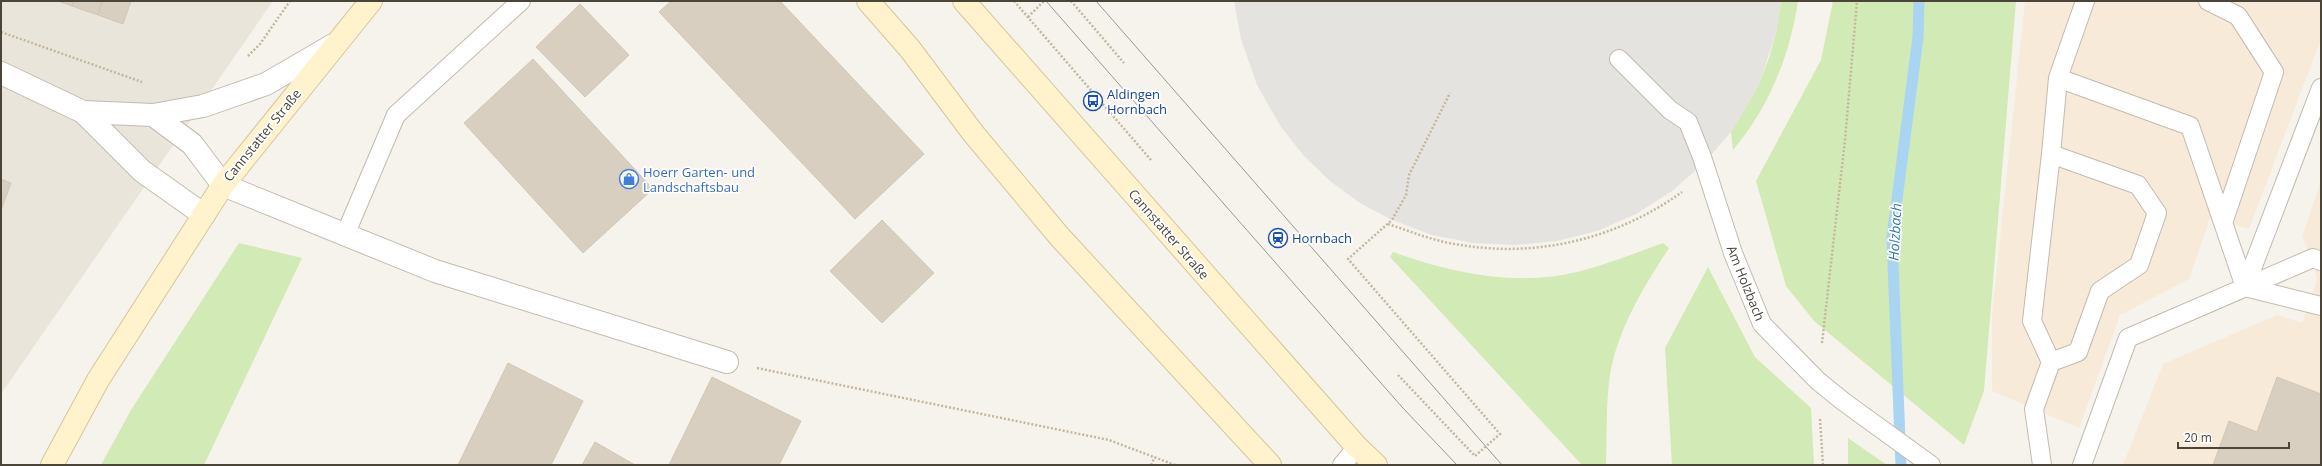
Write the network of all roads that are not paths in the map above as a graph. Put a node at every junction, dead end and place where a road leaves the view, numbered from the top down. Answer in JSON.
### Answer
{"nodes":[{"id":1,"x":371,"y":1,"type":"edge"},
{"id":2,"x":521,"y":1,"type":"edge"},
{"id":3,"x":868,"y":1,"type":"edge"},
{"id":4,"x":964,"y":1,"type":"edge"},
{"id":5,"x":2085,"y":1,"type":"edge"},
{"id":6,"x":2208,"y":1,"type":"edge"},
{"id":7,"x":333,"y":45,"type":"junction"},
{"id":8,"x":1618,"y":59,"type":"dead end"},
{"id":9,"x":1,"y":73,"type":"edge"},
{"id":10,"x":2058,"y":78,"type":"junction"},
{"id":11,"x":2321,"y":88,"type":"edge"},
{"id":12,"x":83,"y":112,"type":"junction"},
{"id":13,"x":153,"y":115,"type":"junction"},
{"id":14,"x":2051,"y":154,"type":"junction"},
{"id":15,"x":223,"y":185,"type":"junction"},
{"id":16,"x":204,"y":215,"type":"junction"},
{"id":17,"x":2223,"y":222,"type":"junction"},
{"id":18,"x":345,"y":235,"type":"junction"},
{"id":19,"x":2321,"y":261,"type":"edge"},
{"id":20,"x":2246,"y":287,"type":"junction"},
{"id":21,"x":2321,"y":306,"type":"edge"},
{"id":22,"x":727,"y":362,"type":"road end"},
{"id":23,"x":2051,"y":362,"type":"junction"},
{"id":24,"x":1357,"y":447,"type":"junction"},
{"id":25,"x":1271,"y":464,"type":"edge"},
{"id":26,"x":52,"y":465,"type":"edge"},
{"id":27,"x":1342,"y":465,"type":"edge"},
{"id":28,"x":1376,"y":465,"type":"edge"},
{"id":29,"x":1931,"y":465,"type":"edge"},
{"id":30,"x":2042,"y":465,"type":"edge"},
{"id":31,"x":2082,"y":465,"type":"edge"}],
"edges":[{"from":1,"to":7,"type":"main road","name":"Cannstatter Straße"},
{"from":2,"to":18,"type":"lane"},
{"from":3,"to":25,"type":"main road"},
{"from":4,"to":24,"type":"main road","name":"Cannstatter Straße"},
{"from":5,"to":10,"type":"lane"},
{"from":6,"to":17,"type":"lane"},
{"from":7,"to":13,"type":"street","name":"Cannstatter Straße"},
{"from":7,"to":15,"type":"main road","name":"Cannstatter Straße"},
{"from":8,"to":29,"type":"lane","name":"Am Holzbach"},
{"from":9,"to":12,"type":"street","name":"Cannstatter Straße"},
{"from":10,"to":14,"type":"lane"},
{"from":10,"to":17,"type":"lane"},
{"from":11,"to":20,"type":"lane"},
{"from":12,"to":13,"type":"street","name":"Cannstatter Straße"},
{"from":12,"to":16,"type":"street","name":"Cannstatter Straße"},
{"from":13,"to":15,"type":"street","name":"Cannstatter Straße"},
{"from":14,"to":23,"type":"lane"},
{"from":14,"to":23,"type":"lane"},
{"from":15,"to":16,"type":"main road"},
{"from":15,"to":18,"type":"street"},
{"from":16,"to":26,"type":"main road"},
{"from":17,"to":20,"type":"lane"},
{"from":18,"to":22,"type":"street"},
{"from":19,"to":20,"type":"lane"},
{"from":20,"to":21,"type":"lane"},
{"from":20,"to":31,"type":"lane"},
{"from":23,"to":30,"type":"lane"},
{"from":24,"to":27,"type":"lane"},
{"from":24,"to":28,"type":"main road","name":"Cannstatter Straße"}]}
